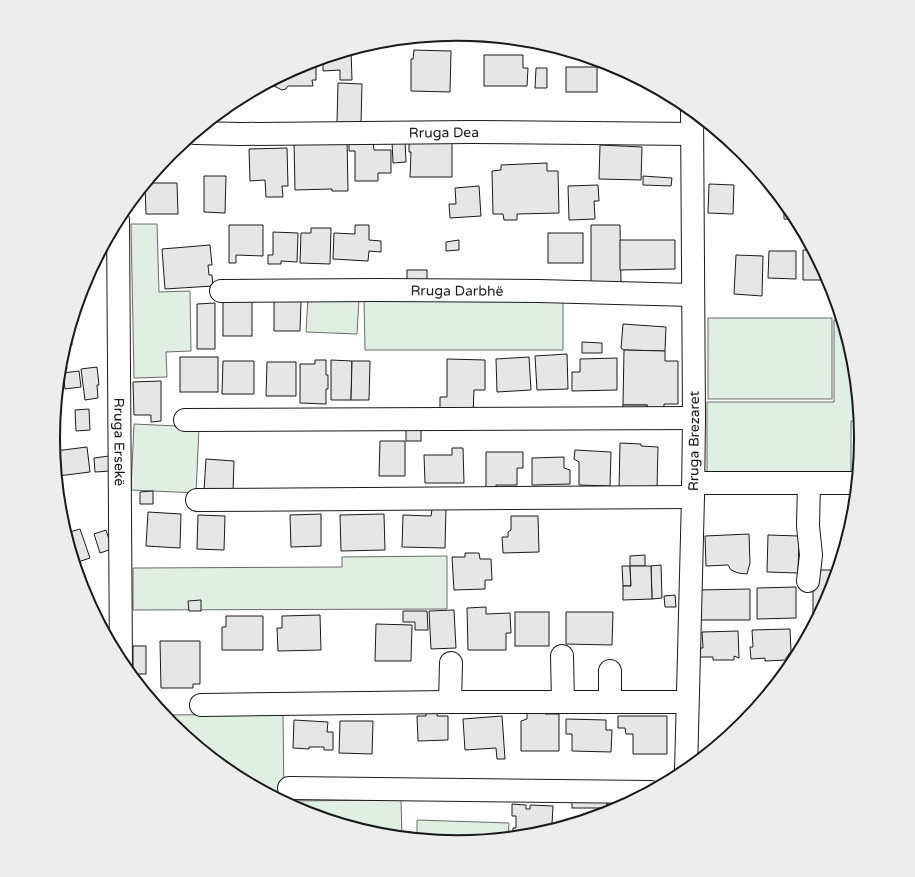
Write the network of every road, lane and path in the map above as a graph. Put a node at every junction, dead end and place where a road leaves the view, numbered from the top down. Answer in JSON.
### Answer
{"nodes":[{"id":1,"x":692,"y":118,"type":"edge"},
{"id":2,"x":203,"y":133,"type":"edge"},
{"id":3,"x":692,"y":134,"type":"junction"},
{"id":4,"x":118,"y":232,"type":"edge"},
{"id":5,"x":221,"y":291,"type":"dead end"},
{"id":6,"x":692,"y":295,"type":"junction"},
{"id":7,"x":694,"y":418,"type":"junction"},
{"id":8,"x":185,"y":420,"type":"dead end"},
{"id":9,"x":809,"y":483,"type":"junction"},
{"id":10,"x":853,"y":483,"type":"edge"},
{"id":11,"x":693,"y":490,"type":"junction"},
{"id":12,"x":197,"y":500,"type":"dead end"},
{"id":13,"x":808,"y":581,"type":"dead end"},
{"id":14,"x":121,"y":649,"type":"edge"},
{"id":15,"x":562,"y":656,"type":"dead end"},
{"id":16,"x":451,"y":663,"type":"dead end"},
{"id":17,"x":610,"y":671,"type":"dead end"},
{"id":18,"x":450,"y":702,"type":"junction"},
{"id":19,"x":562,"y":702,"type":"junction"},
{"id":20,"x":610,"y":702,"type":"junction"},
{"id":21,"x":688,"y":702,"type":"junction"},
{"id":22,"x":201,"y":705,"type":"dead end"},
{"id":23,"x":686,"y":763,"type":"edge"},
{"id":24,"x":289,"y":788,"type":"dead end"},
{"id":25,"x":639,"y":792,"type":"edge"}],
"edges":[{"from":1,"to":3,"type":"street","name":"Rruga Brezaret"},
{"from":2,"to":3,"type":"street","name":"Rruga Dea"},
{"from":3,"to":6,"type":"street","name":"Rruga Brezaret"},
{"from":4,"to":14,"type":"street","name":"Rruga Ersekë"},
{"from":5,"to":6,"type":"street","name":"Rruga Darbhë"},
{"from":6,"to":7,"type":"street","name":"Rruga Brezaret"},
{"from":7,"to":8,"type":"street"},
{"from":7,"to":11,"type":"street","name":"Rruga Brezaret"},
{"from":9,"to":10,"type":"street"},
{"from":9,"to":11,"type":"street"},
{"from":9,"to":13,"type":"street"},
{"from":11,"to":12,"type":"street"},
{"from":11,"to":21,"type":"street","name":"Rruga Brezaret"},
{"from":15,"to":19,"type":"street"},
{"from":16,"to":18,"type":"street"},
{"from":17,"to":20,"type":"street"},
{"from":18,"to":19,"type":"street"},
{"from":18,"to":22,"type":"street"},
{"from":19,"to":20,"type":"street"},
{"from":20,"to":21,"type":"street"},
{"from":21,"to":23,"type":"street","name":"Rruga Brezaret"},
{"from":24,"to":25,"type":"street"}]}
